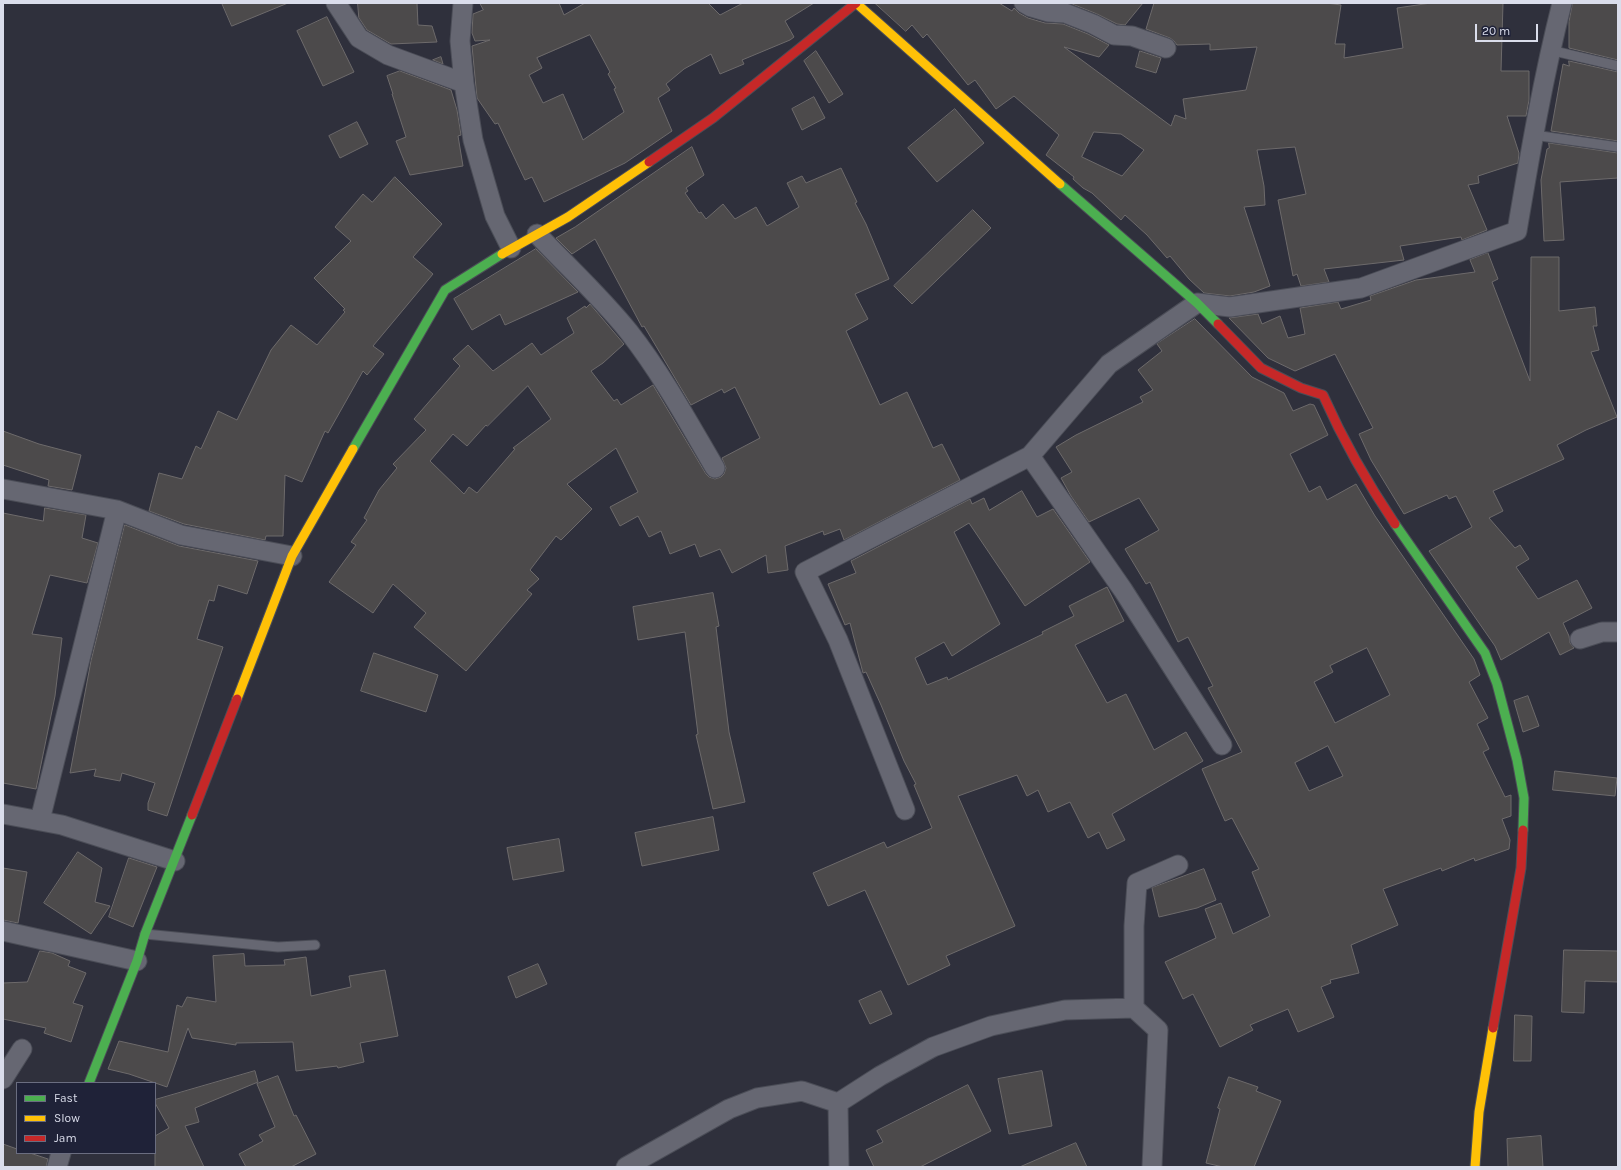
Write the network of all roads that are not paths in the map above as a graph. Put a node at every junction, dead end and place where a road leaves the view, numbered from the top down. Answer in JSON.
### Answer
{"nodes":[{"id":1,"x":336,"y":3,"type":"edge"},
{"id":2,"x":464,"y":3,"type":"edge"},
{"id":3,"x":856,"y":3,"type":"edge"},
{"id":4,"x":1024,"y":3,"type":"edge"},
{"id":5,"x":1562,"y":3,"type":"edge"},
{"id":6,"x":1067,"y":8,"type":"edge"},
{"id":7,"x":1166,"y":48,"type":"dead end"},
{"id":8,"x":1550,"y":50,"type":"junction"},
{"id":9,"x":1618,"y":66,"type":"edge"},
{"id":10,"x":464,"y":83,"type":"junction"},
{"id":11,"x":1534,"y":134,"type":"junction"},
{"id":12,"x":1618,"y":146,"type":"edge"},
{"id":13,"x":537,"y":234,"type":"junction"},
{"id":14,"x":511,"y":248,"type":"junction"},
{"id":15,"x":1197,"y":303,"type":"junction"},
{"id":16,"x":1030,"y":456,"type":"junction"},
{"id":17,"x":715,"y":468,"type":"dead end"},
{"id":18,"x":3,"y":489,"type":"edge"},
{"id":19,"x":117,"y":510,"type":"junction"},
{"id":20,"x":292,"y":556,"type":"junction"},
{"id":21,"x":1618,"y":632,"type":"edge"},
{"id":22,"x":1580,"y":639,"type":"dead end"},
{"id":23,"x":1222,"y":744,"type":"dead end"},
{"id":24,"x":905,"y":810,"type":"dead end"},
{"id":25,"x":3,"y":814,"type":"edge"},
{"id":26,"x":40,"y":820,"type":"junction"},
{"id":27,"x":175,"y":861,"type":"junction"},
{"id":28,"x":1178,"y":865,"type":"dead end"},
{"id":29,"x":3,"y":931,"type":"edge"},
{"id":30,"x":145,"y":934,"type":"junction"},
{"id":31,"x":314,"y":945,"type":"dead end"},
{"id":32,"x":137,"y":961,"type":"junction"},
{"id":33,"x":1134,"y":1008,"type":"junction"},
{"id":34,"x":22,"y":1049,"type":"dead end"},
{"id":35,"x":3,"y":1079,"type":"edge"},
{"id":36,"x":89,"y":1082,"type":"edge"},
{"id":37,"x":838,"y":1103,"type":"junction"},
{"id":38,"x":62,"y":1154,"type":"edge"},
{"id":39,"x":57,"y":1167,"type":"edge"},
{"id":40,"x":626,"y":1167,"type":"edge"},
{"id":41,"x":839,"y":1167,"type":"edge"},
{"id":42,"x":1152,"y":1167,"type":"edge"},
{"id":43,"x":1475,"y":1167,"type":"edge"}],
"edges":[{"from":1,"to":10,"type":"street"},
{"from":2,"to":10,"type":"street"},
{"from":3,"to":13,"type":"street"},
{"from":3,"to":15,"type":"street"},
{"from":4,"to":6,"type":"street"},
{"from":5,"to":8,"type":"street"},
{"from":6,"to":7,"type":"street"},
{"from":8,"to":9,"type":"lane"},
{"from":8,"to":11,"type":"street"},
{"from":10,"to":14,"type":"street"},
{"from":11,"to":12,"type":"lane"},
{"from":11,"to":15,"type":"street"},
{"from":13,"to":14,"type":"street"},
{"from":13,"to":17,"type":"street"},
{"from":14,"to":20,"type":"street"},
{"from":15,"to":16,"type":"street"},
{"from":15,"to":43,"type":"street"},
{"from":16,"to":23,"type":"street"},
{"from":16,"to":24,"type":"street"},
{"from":18,"to":19,"type":"street"},
{"from":19,"to":20,"type":"street"},
{"from":19,"to":26,"type":"street"},
{"from":20,"to":27,"type":"street"},
{"from":21,"to":22,"type":"street"},
{"from":25,"to":26,"type":"street"},
{"from":26,"to":27,"type":"street"},
{"from":27,"to":30,"type":"street"},
{"from":28,"to":33,"type":"street"},
{"from":29,"to":32,"type":"street"},
{"from":30,"to":31,"type":"lane"},
{"from":30,"to":32,"type":"street"},
{"from":32,"to":36,"type":"street"},
{"from":33,"to":37,"type":"street"},
{"from":33,"to":42,"type":"street"},
{"from":34,"to":35,"type":"street"},
{"from":37,"to":40,"type":"street"},
{"from":37,"to":41,"type":"street"},
{"from":38,"to":39,"type":"street"}]}
